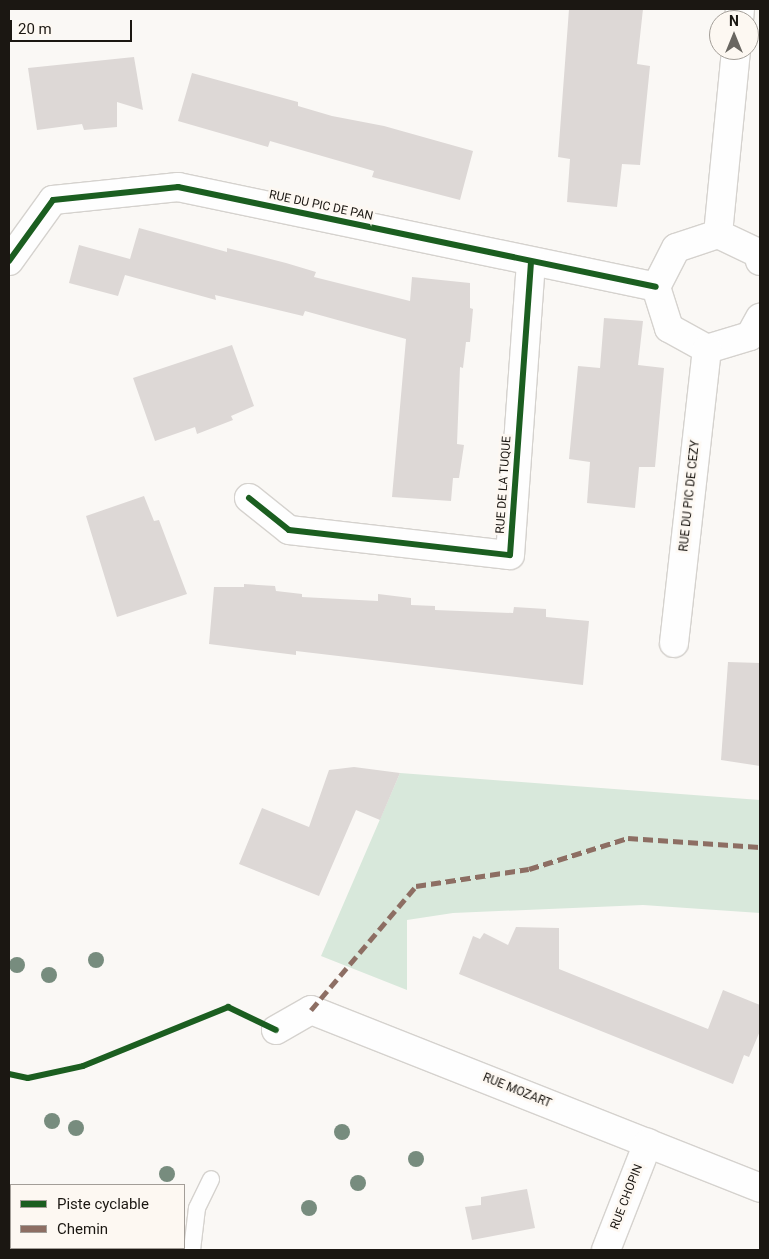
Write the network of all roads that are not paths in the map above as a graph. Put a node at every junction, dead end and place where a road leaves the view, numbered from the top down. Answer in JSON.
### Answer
{"nodes":[{"id":1,"x":735,"y":60,"type":"edge"},
{"id":2,"x":718,"y":234,"type":"junction"},
{"id":3,"x":9,"y":261,"type":"edge"},
{"id":4,"x":760,"y":261,"type":"edge"},
{"id":5,"x":531,"y":263,"type":"junction"},
{"id":6,"x":656,"y":287,"type":"junction"},
{"id":7,"x":760,"y":318,"type":"edge"},
{"id":8,"x":707,"y":349,"type":"junction"},
{"id":9,"x":249,"y":498,"type":"dead end"},
{"id":10,"x":674,"y":643,"type":"dead end"},
{"id":11,"x":276,"y":1030,"type":"dead end"},
{"id":12,"x":648,"y":1143,"type":"junction"},
{"id":13,"x":211,"y":1179,"type":"dead end"},
{"id":14,"x":760,"y":1188,"type":"edge"},
{"id":15,"x":192,"y":1250,"type":"edge"},
{"id":16,"x":606,"y":1250,"type":"edge"}],
"edges":[{"from":1,"to":2,"type":"street"},
{"from":2,"to":4,"type":"street"},
{"from":2,"to":6,"type":"street"},
{"from":3,"to":5,"type":"street","name":"RUE DU PIC DE PAN"},
{"from":5,"to":6,"type":"street","name":"RUE DU PIC DE PAN"},
{"from":5,"to":9,"type":"street","name":"RUE DE LA TUQUE"},
{"from":6,"to":8,"type":"street"},
{"from":7,"to":8,"type":"street"},
{"from":8,"to":10,"type":"street","name":"RUE DU PIC DE CEZY"},
{"from":11,"to":12,"type":"street","name":"RUE MOZART"},
{"from":12,"to":14,"type":"street","name":"RUE MOZART"},
{"from":12,"to":16,"type":"street","name":"RUE CHOPIN"},
{"from":13,"to":15,"type":"lane"}]}
